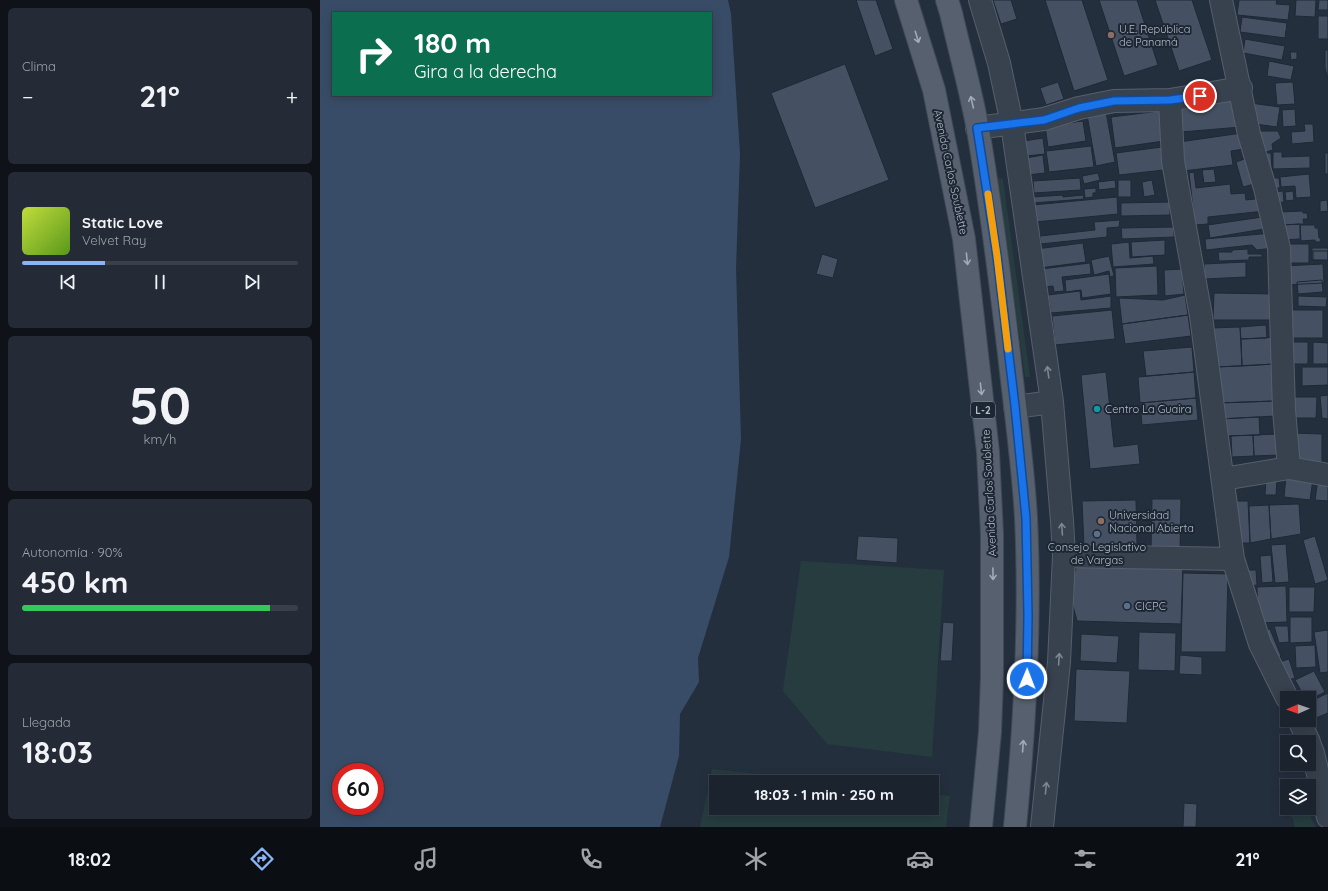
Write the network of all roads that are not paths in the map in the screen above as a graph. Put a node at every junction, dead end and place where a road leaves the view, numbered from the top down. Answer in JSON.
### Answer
{"nodes":[{"id":1,"x":906,"y":0,"type":"edge"},
{"id":2,"x":947,"y":0,"type":"edge"},
{"id":3,"x":980,"y":0,"type":"edge"},
{"id":4,"x":1221,"y":0,"type":"edge"},
{"id":5,"x":1241,"y":88,"type":"junction"},
{"id":6,"x":1170,"y":100,"type":"junction"},
{"id":7,"x":1012,"y":124,"type":"junction"},
{"id":8,"x":977,"y":128,"type":"junction"},
{"id":9,"x":1052,"y":402,"type":"junction"},
{"id":10,"x":1015,"y":406,"type":"junction"},
{"id":11,"x":1290,"y":468,"type":"junction"},
{"id":12,"x":1328,"y":475,"type":"edge"},
{"id":13,"x":1222,"y":479,"type":"junction"},
{"id":14,"x":1064,"y":556,"type":"junction"},
{"id":15,"x":1232,"y":559,"type":"junction"},
{"id":16,"x":1284,"y":691,"type":"edge"},
{"id":17,"x":1316,"y":766,"type":"edge"},
{"id":18,"x":1328,"y":818,"type":"edge"},
{"id":19,"x":981,"y":827,"type":"edge"},
{"id":20,"x":1015,"y":827,"type":"edge"},
{"id":21,"x":1042,"y":827,"type":"edge"}],
"edges":[{"from":1,"to":19,"type":"main road","name":"Avenida Carlos Soublette","number":"L-2","one_way":true},
{"from":8,"to":2,"type":"main road","one_way":true},
{"from":3,"to":7,"type":"street"},
{"from":4,"to":5,"type":"street"},
{"from":5,"to":6,"type":"street"},
{"from":5,"to":11,"type":"street"},
{"from":6,"to":7,"type":"street"},
{"from":6,"to":13,"type":"street"},
{"from":7,"to":8,"type":"street"},
{"from":9,"to":7,"type":"street","one_way":true},
{"from":8,"to":10,"type":"main road"},
{"from":9,"to":10,"type":"street"},
{"from":14,"to":9,"type":"street","one_way":true},
{"from":20,"to":10,"type":"main road","one_way":true},
{"from":11,"to":12,"type":"street"},
{"from":11,"to":13,"type":"street"},
{"from":13,"to":15,"type":"street"},
{"from":14,"to":15,"type":"street"},
{"from":21,"to":14,"type":"street","one_way":true},
{"from":15,"to":16,"type":"street"},
{"from":17,"to":18,"type":"street"}]}
